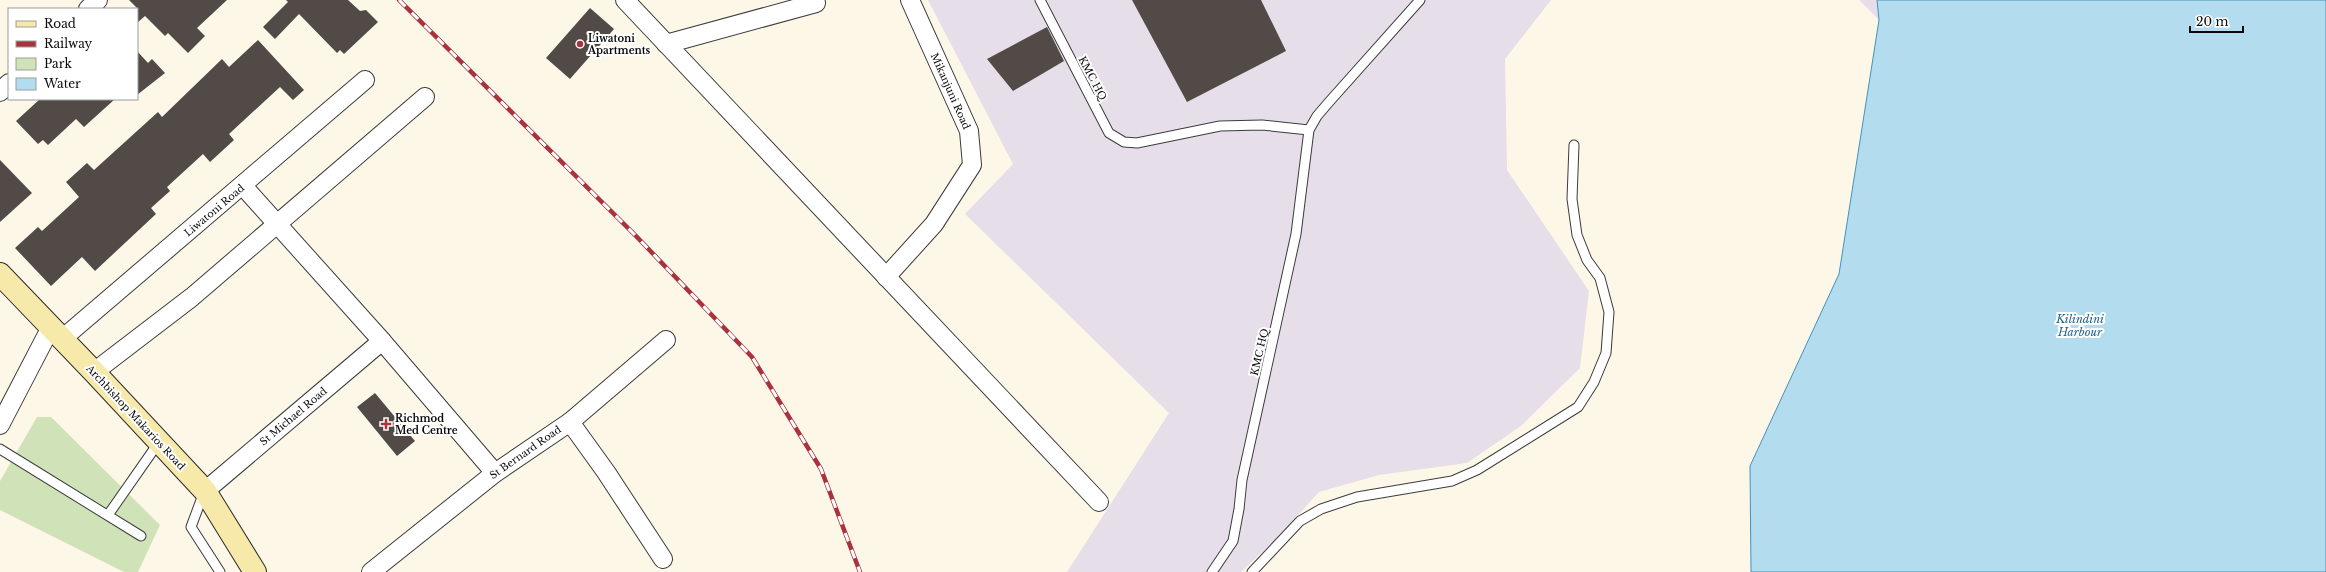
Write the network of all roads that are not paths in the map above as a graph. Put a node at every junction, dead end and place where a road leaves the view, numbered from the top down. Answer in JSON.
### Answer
{"nodes":[{"id":1,"x":98,"y":0,"type":"edge"},
{"id":2,"x":625,"y":0,"type":"edge"},
{"id":3,"x":910,"y":0,"type":"edge"},
{"id":4,"x":1040,"y":0,"type":"edge"},
{"id":5,"x":1420,"y":0,"type":"edge"},
{"id":6,"x":816,"y":3,"type":"dead end"},
{"id":7,"x":89,"y":8,"type":"edge"},
{"id":8,"x":666,"y":44,"type":"junction"},
{"id":9,"x":365,"y":80,"type":"dead end"},
{"id":10,"x":8,"y":84,"type":"edge"},
{"id":11,"x":0,"y":92,"type":"edge"},
{"id":12,"x":426,"y":97,"type":"dead end"},
{"id":13,"x":1309,"y":130,"type":"junction"},
{"id":14,"x":1574,"y":145,"type":"dead end"},
{"id":15,"x":243,"y":186,"type":"junction"},
{"id":16,"x":277,"y":224,"type":"junction"},
{"id":17,"x":0,"y":274,"type":"edge"},
{"id":18,"x":886,"y":277,"type":"junction"},
{"id":19,"x":57,"y":333,"type":"junction"},
{"id":20,"x":666,"y":340,"type":"dead end"},
{"id":21,"x":382,"y":341,"type":"junction"},
{"id":22,"x":94,"y":372,"type":"junction"},
{"id":23,"x":570,"y":422,"type":"junction"},
{"id":24,"x":0,"y":425,"type":"edge"},
{"id":25,"x":159,"y":442,"type":"junction"},
{"id":26,"x":0,"y":449,"type":"edge"},
{"id":27,"x":495,"y":473,"type":"junction"},
{"id":28,"x":205,"y":491,"type":"junction"},
{"id":29,"x":1099,"y":502,"type":"dead end"},
{"id":30,"x":108,"y":515,"type":"junction"},
{"id":31,"x":141,"y":536,"type":"dead end"},
{"id":32,"x":663,"y":559,"type":"dead end"},
{"id":33,"x":220,"y":572,"type":"edge"},
{"id":34,"x":255,"y":572,"type":"edge"},
{"id":35,"x":371,"y":572,"type":"edge"},
{"id":36,"x":1212,"y":572,"type":"edge"},
{"id":37,"x":1252,"y":572,"type":"edge"}],
"edges":[{"from":1,"to":7,"type":"street"},
{"from":2,"to":8,"type":"street"},
{"from":3,"to":18,"type":"street","name":"Mikanjuni Road"},
{"from":4,"to":13,"type":"lane","name":"KMC HQ"},
{"from":5,"to":13,"type":"lane","name":"KMC HQ"},
{"from":6,"to":8,"type":"street"},
{"from":8,"to":18,"type":"street"},
{"from":9,"to":15,"type":"street","name":"Liwatoni Road"},
{"from":10,"to":11,"type":"street"},
{"from":12,"to":16,"type":"street"},
{"from":13,"to":36,"type":"lane","name":"KMC HQ"},
{"from":14,"to":37,"type":"lane"},
{"from":15,"to":16,"type":"street"},
{"from":15,"to":19,"type":"street","name":"Liwatoni Road"},
{"from":16,"to":21,"type":"street"},
{"from":16,"to":22,"type":"street"},
{"from":17,"to":19,"type":"street","name":"Archbishop Makarios Road"},
{"from":18,"to":29,"type":"street"},
{"from":19,"to":22,"type":"street","name":"Archbishop Makarios Road"},
{"from":19,"to":24,"type":"street"},
{"from":20,"to":23,"type":"street"},
{"from":21,"to":27,"type":"street"},
{"from":21,"to":28,"type":"street","name":"St Michael Road"},
{"from":22,"to":25,"type":"street","name":"Archbishop Makarios Road"},
{"from":23,"to":27,"type":"street","name":"St Bernard Road"},
{"from":23,"to":32,"type":"street","name":"St Bernard Road"},
{"from":25,"to":28,"type":"street","name":"Archbishop Makarios Road"},
{"from":25,"to":30,"type":"lane"},
{"from":26,"to":30,"type":"lane"},
{"from":27,"to":35,"type":"street","name":"St Bernard Road"},
{"from":28,"to":33,"type":"lane"},
{"from":28,"to":34,"type":"street","name":"Archbishop Makarios Road"},
{"from":30,"to":31,"type":"lane"}]}
